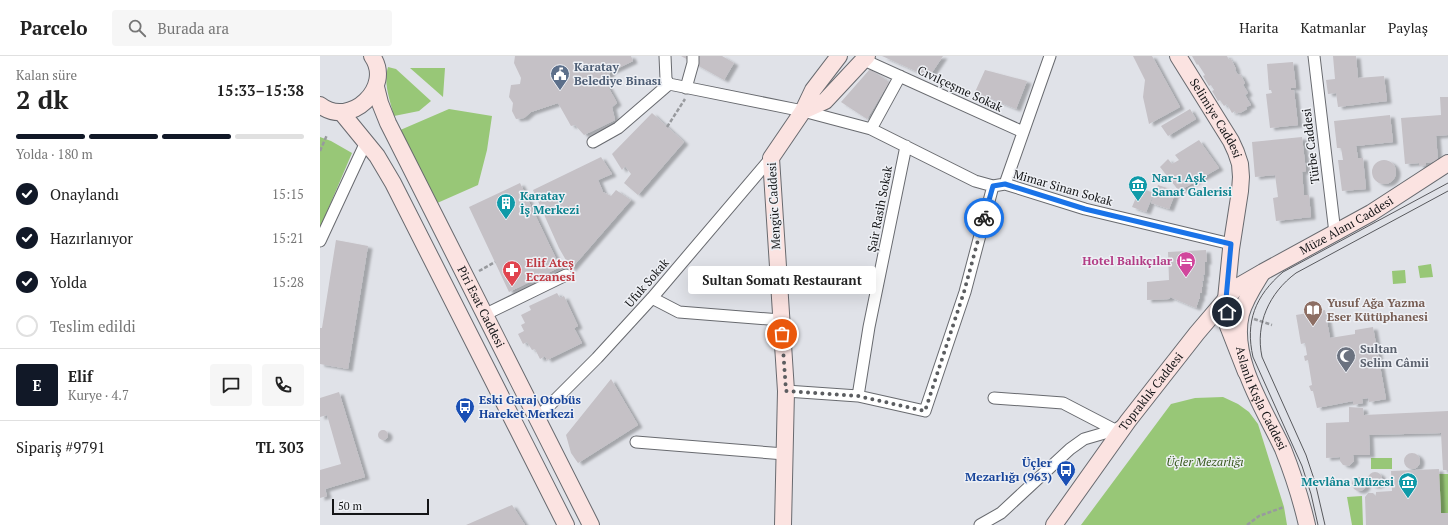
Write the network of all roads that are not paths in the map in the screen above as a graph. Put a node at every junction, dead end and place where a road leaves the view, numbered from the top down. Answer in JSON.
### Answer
{"nodes":[{"id":1,"x":665,"y":56,"type":"edge"},
{"id":2,"x":693,"y":56,"type":"edge"},
{"id":3,"x":839,"y":56,"type":"edge"},
{"id":4,"x":1050,"y":56,"type":"edge"},
{"id":5,"x":1178,"y":56,"type":"edge"},
{"id":6,"x":1314,"y":56,"type":"edge"},
{"id":7,"x":374,"y":57,"type":"edge"},
{"id":8,"x":866,"y":58,"type":"edge"},
{"id":9,"x":900,"y":76,"type":"junction"},
{"id":10,"x":669,"y":84,"type":"junction"},
{"id":11,"x":376,"y":87,"type":"junction"},
{"id":12,"x":689,"y":88,"type":"junction"},
{"id":13,"x":328,"y":110,"type":"edge"},
{"id":14,"x":803,"y":112,"type":"junction"},
{"id":15,"x":871,"y":129,"type":"junction"},
{"id":16,"x":1023,"y":132,"type":"junction"},
{"id":17,"x":366,"y":142,"type":"junction"},
{"id":18,"x":593,"y":142,"type":"dead end"},
{"id":19,"x":906,"y":146,"type":"junction"},
{"id":20,"x":770,"y":158,"type":"junction"},
{"id":21,"x":1448,"y":163,"type":"edge"},
{"id":22,"x":1448,"y":176,"type":"edge"},
{"id":23,"x":1428,"y":177,"type":"junction"},
{"id":24,"x":1005,"y":184,"type":"junction"},
{"id":25,"x":993,"y":186,"type":"junction"},
{"id":26,"x":1334,"y":233,"type":"junction"},
{"id":27,"x":320,"y":241,"type":"edge"},
{"id":28,"x":1231,"y":244,"type":"junction"},
{"id":29,"x":1263,"y":272,"type":"junction"},
{"id":30,"x":566,"y":275,"type":"dead end"},
{"id":31,"x":652,"y":298,"type":"junction"},
{"id":32,"x":1226,"y":299,"type":"junction"},
{"id":33,"x":484,"y":315,"type":"junction"},
{"id":34,"x":781,"y":320,"type":"junction"},
{"id":35,"x":1246,"y":372,"type":"junction"},
{"id":36,"x":786,"y":391,"type":"junction"},
{"id":37,"x":858,"y":396,"type":"junction"},
{"id":38,"x":994,"y":398,"type":"dead end"},
{"id":39,"x":537,"y":418,"type":"junction"},
{"id":40,"x":1121,"y":425,"type":"junction"},
{"id":41,"x":636,"y":442,"type":"dead end"},
{"id":42,"x":785,"y":454,"type":"junction"},
{"id":43,"x":785,"y":524,"type":"edge"},
{"id":44,"x":566,"y":525,"type":"edge"},
{"id":45,"x":592,"y":525,"type":"edge"},
{"id":46,"x":980,"y":525,"type":"edge"},
{"id":47,"x":1054,"y":525,"type":"edge"},
{"id":48,"x":1307,"y":525,"type":"edge"}],
"edges":[{"from":1,"to":10,"type":"street"},
{"from":2,"to":12,"type":"street"},
{"from":3,"to":14,"type":"main road","name":"Mengüc Caddesi"},
{"from":4,"to":16,"type":"street"},
{"from":5,"to":28,"type":"main road","name":"Selimiye Caddesi"},
{"from":6,"to":26,"type":"street","name":"Türbe Caddesi"},
{"from":7,"to":11,"type":"main road","name":"Piri Esat Caddesi"},
{"from":8,"to":9,"type":"street","name":"Cıvılçeşme Sokak"},
{"from":8,"to":14,"type":"main road"},
{"from":9,"to":15,"type":"street"},
{"from":9,"to":16,"type":"street","name":"Cıvılçeşme Sokak"},
{"from":10,"to":12,"type":"street","name":"Mimar Sinan Sokak"},
{"from":10,"to":18,"type":"street"},
{"from":11,"to":13,"type":"main road"},
{"from":11,"to":33,"type":"main road","name":"Piri Esat Caddesi"},
{"from":12,"to":14,"type":"street","name":"Mimar Sinan Sokak"},
{"from":13,"to":17,"type":"main road","name":"Piri Esat Caddesi"},
{"from":14,"to":15,"type":"street","name":"Mimar Sinan Sokak"},
{"from":14,"to":20,"type":"main road","name":"Mengüc Caddesi"},
{"from":15,"to":19,"type":"street","name":"Mimar Sinan Sokak"},
{"from":16,"to":24,"type":"street"},
{"from":17,"to":27,"type":"street"},
{"from":17,"to":44,"type":"main road","name":"Piri Esat Caddesi"},
{"from":19,"to":25,"type":"street","name":"Mimar Sinan Sokak"},
{"from":19,"to":37,"type":"street","name":"Şair Rasih Sokak"},
{"from":20,"to":31,"type":"street","name":"Ufuk Sokak"},
{"from":20,"to":34,"type":"main road","name":"Mengüc Caddesi"},
{"from":21,"to":23,"type":"main road","name":"Müze Alanı Caddesi"},
{"from":22,"to":23,"type":"main road"},
{"from":23,"to":26,"type":"main road","name":"Müze Alanı Caddesi"},
{"from":24,"to":25,"type":"street","name":"Mimar Sinan Sokak"},
{"from":24,"to":28,"type":"street","name":"Mimar Sinan Sokak"},
{"from":25,"to":37,"type":"street"},
{"from":26,"to":29,"type":"main road","name":"Müze Alanı Caddesi"},
{"from":28,"to":32,"type":"main road","name":"Selimiye Caddesi"},
{"from":29,"to":32,"type":"main road","name":"Topraklık Caddesi"},
{"from":29,"to":35,"type":"main road","name":"Aslanlı Kışla Caddesi"},
{"from":30,"to":33,"type":"street"},
{"from":31,"to":34,"type":"street"},
{"from":31,"to":39,"type":"street","name":"Ufuk Sokak"},
{"from":32,"to":35,"type":"main road","name":"Selimiye Caddesi"},
{"from":32,"to":40,"type":"main road","name":"Topraklık Caddesi"},
{"from":33,"to":39,"type":"main road","name":"Piri Esat Caddesi"},
{"from":34,"to":36,"type":"main road","name":"Mengüc Caddesi"},
{"from":35,"to":48,"type":"main road","name":"Aslanlı Kışla Caddesi"},
{"from":36,"to":37,"type":"street"},
{"from":36,"to":42,"type":"main road","name":"Mengüc Caddesi"},
{"from":38,"to":40,"type":"street"},
{"from":39,"to":45,"type":"main road","name":"Piri Esat Caddesi"},
{"from":40,"to":46,"type":"street"},
{"from":40,"to":47,"type":"main road","name":"Topraklık Caddesi"},
{"from":41,"to":42,"type":"street"},
{"from":42,"to":43,"type":"main road","name":"Mengüc Caddesi"}]}
